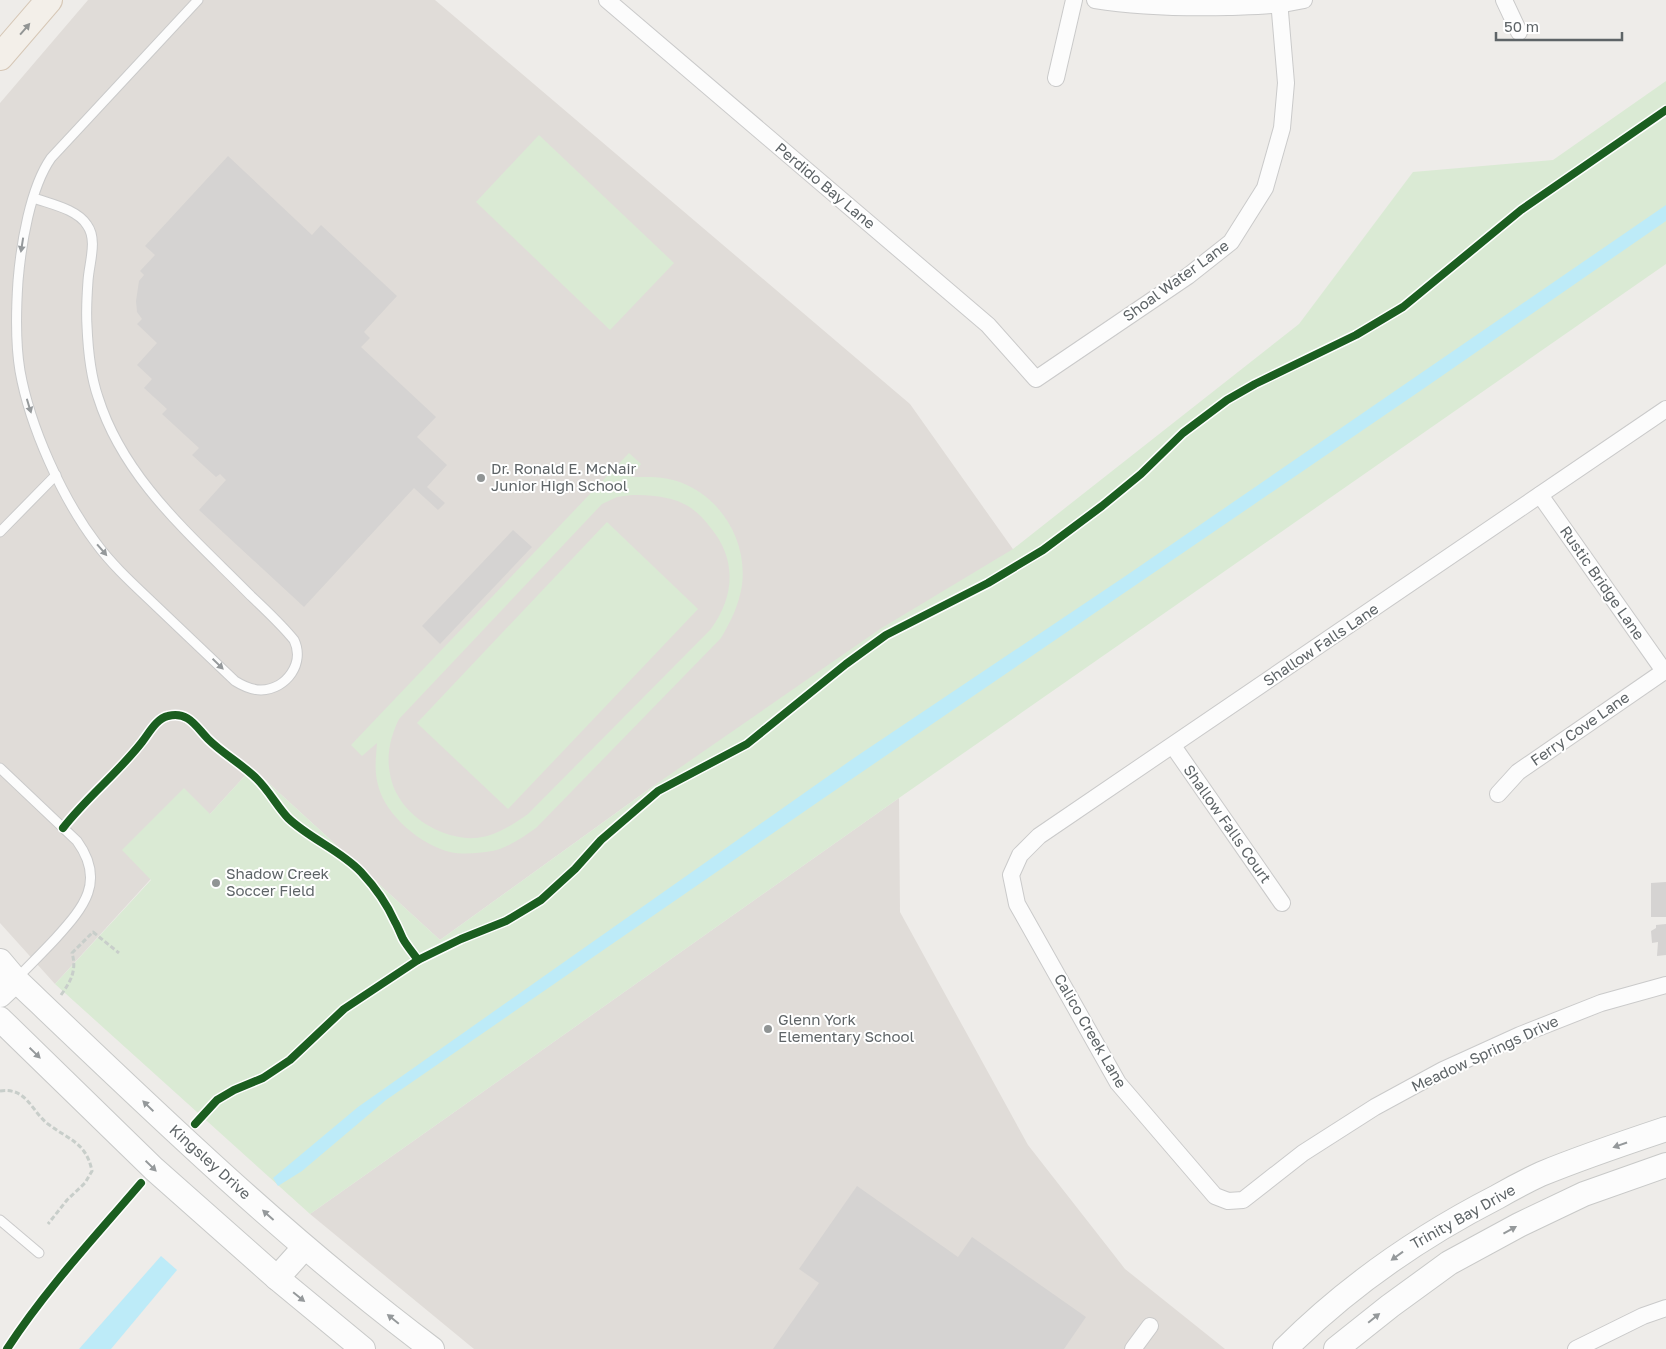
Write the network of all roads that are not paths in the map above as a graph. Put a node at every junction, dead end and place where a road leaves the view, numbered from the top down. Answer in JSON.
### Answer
{"nodes":[{"id":1,"x":49,"y":0,"type":"edge"},
{"id":2,"x":198,"y":0,"type":"edge"},
{"id":3,"x":607,"y":0,"type":"edge"},
{"id":4,"x":1074,"y":0,"type":"edge"},
{"id":5,"x":1095,"y":0,"type":"edge"},
{"id":6,"x":1304,"y":0,"type":"edge"},
{"id":7,"x":1504,"y":0,"type":"edge"},
{"id":8,"x":1279,"y":3,"type":"edge"},
{"id":9,"x":1519,"y":32,"type":"dead end"},
{"id":10,"x":0,"y":57,"type":"edge"},
{"id":11,"x":1056,"y":78,"type":"dead end"},
{"id":12,"x":34,"y":198,"type":"junction"},
{"id":13,"x":1036,"y":379,"type":"joint"},
{"id":14,"x":1666,"y":409,"type":"edge"},
{"id":15,"x":56,"y":475,"type":"junction"},
{"id":16,"x":1540,"y":495,"type":"junction"},
{"id":17,"x":0,"y":532,"type":"edge"},
{"id":18,"x":1665,"y":671,"type":"edge"},
{"id":19,"x":1173,"y":746,"type":"junction"},
{"id":20,"x":0,"y":768,"type":"edge"},
{"id":21,"x":1498,"y":794,"type":"dead end"},
{"id":22,"x":1282,"y":903,"type":"dead end"},
{"id":23,"x":1017,"y":904,"type":"joint"},
{"id":24,"x":0,"y":962,"type":"edge"},
{"id":25,"x":1666,"y":985,"type":"edge"},
{"id":26,"x":8,"y":987,"type":"edge"},
{"id":27,"x":0,"y":1019,"type":"edge"},
{"id":28,"x":1666,"y":1129,"type":"edge"},
{"id":29,"x":1666,"y":1165,"type":"edge"},
{"id":30,"x":1243,"y":1200,"type":"joint"},
{"id":31,"x":0,"y":1220,"type":"edge"},
{"id":32,"x":304,"y":1248,"type":"junction"},
{"id":33,"x":39,"y":1253,"type":"dead end"},
{"id":34,"x":276,"y":1278,"type":"junction"},
{"id":35,"x":1666,"y":1308,"type":"edge"},
{"id":36,"x":1150,"y":1326,"type":"dead end"},
{"id":37,"x":1596,"y":1344,"type":"edge"},
{"id":38,"x":362,"y":1349,"type":"edge"},
{"id":39,"x":432,"y":1349,"type":"edge"},
{"id":40,"x":1134,"y":1349,"type":"edge"},
{"id":41,"x":1285,"y":1349,"type":"edge"},
{"id":42,"x":1336,"y":1349,"type":"edge"},
{"id":43,"x":1576,"y":1349,"type":"edge"}],
"edges":[{"from":10,"to":1,"type":"main road","one_way":true},
{"from":2,"to":12,"type":"lane"},
{"from":3,"to":13,"type":"street","name":"Perdido Bay Lane"},
{"from":4,"to":11,"type":"street"},
{"from":5,"to":8,"type":"street"},
{"from":6,"to":8,"type":"street"},
{"from":7,"to":9,"type":"street"},
{"from":8,"to":13,"type":"street","name":"Shoal Water Lane"},
{"from":12,"to":15,"type":"lane","one_way":true},
{"from":15,"to":12,"type":"lane","one_way":true},
{"from":14,"to":16,"type":"street","name":"Shallow Falls Lane"},
{"from":15,"to":17,"type":"lane"},
{"from":16,"to":18,"type":"street","name":"Rustic Bridge Lane"},
{"from":16,"to":19,"type":"street","name":"Shallow Falls Lane"},
{"from":18,"to":21,"type":"street","name":"Ferry Cove Lane"},
{"from":19,"to":22,"type":"street","name":"Shallow Falls Court"},
{"from":19,"to":23,"type":"street","name":"Shallow Falls Lane"},
{"from":20,"to":26,"type":"lane"},
{"from":23,"to":30,"type":"street","name":"Calico Creek Lane"},
{"from":24,"to":26,"type":"main road","name":"Kingsley Drive"},
{"from":25,"to":30,"type":"street","name":"Meadow Springs Drive"},
{"from":32,"to":26,"type":"main road","name":"Kingsley Drive","one_way":true},
{"from":27,"to":34,"type":"main road","one_way":true},
{"from":28,"to":41,"type":"main road","name":"Trinity Bay Drive","one_way":true},
{"from":42,"to":29,"type":"main road","one_way":true},
{"from":31,"to":33,"type":"lane"},
{"from":32,"to":34,"type":"main road"},
{"from":39,"to":32,"type":"main road","name":"Kingsley Drive","one_way":true},
{"from":34,"to":38,"type":"main road","one_way":true},
{"from":35,"to":37,"type":"street"},
{"from":36,"to":40,"type":"street"},
{"from":37,"to":43,"type":"street"}]}
